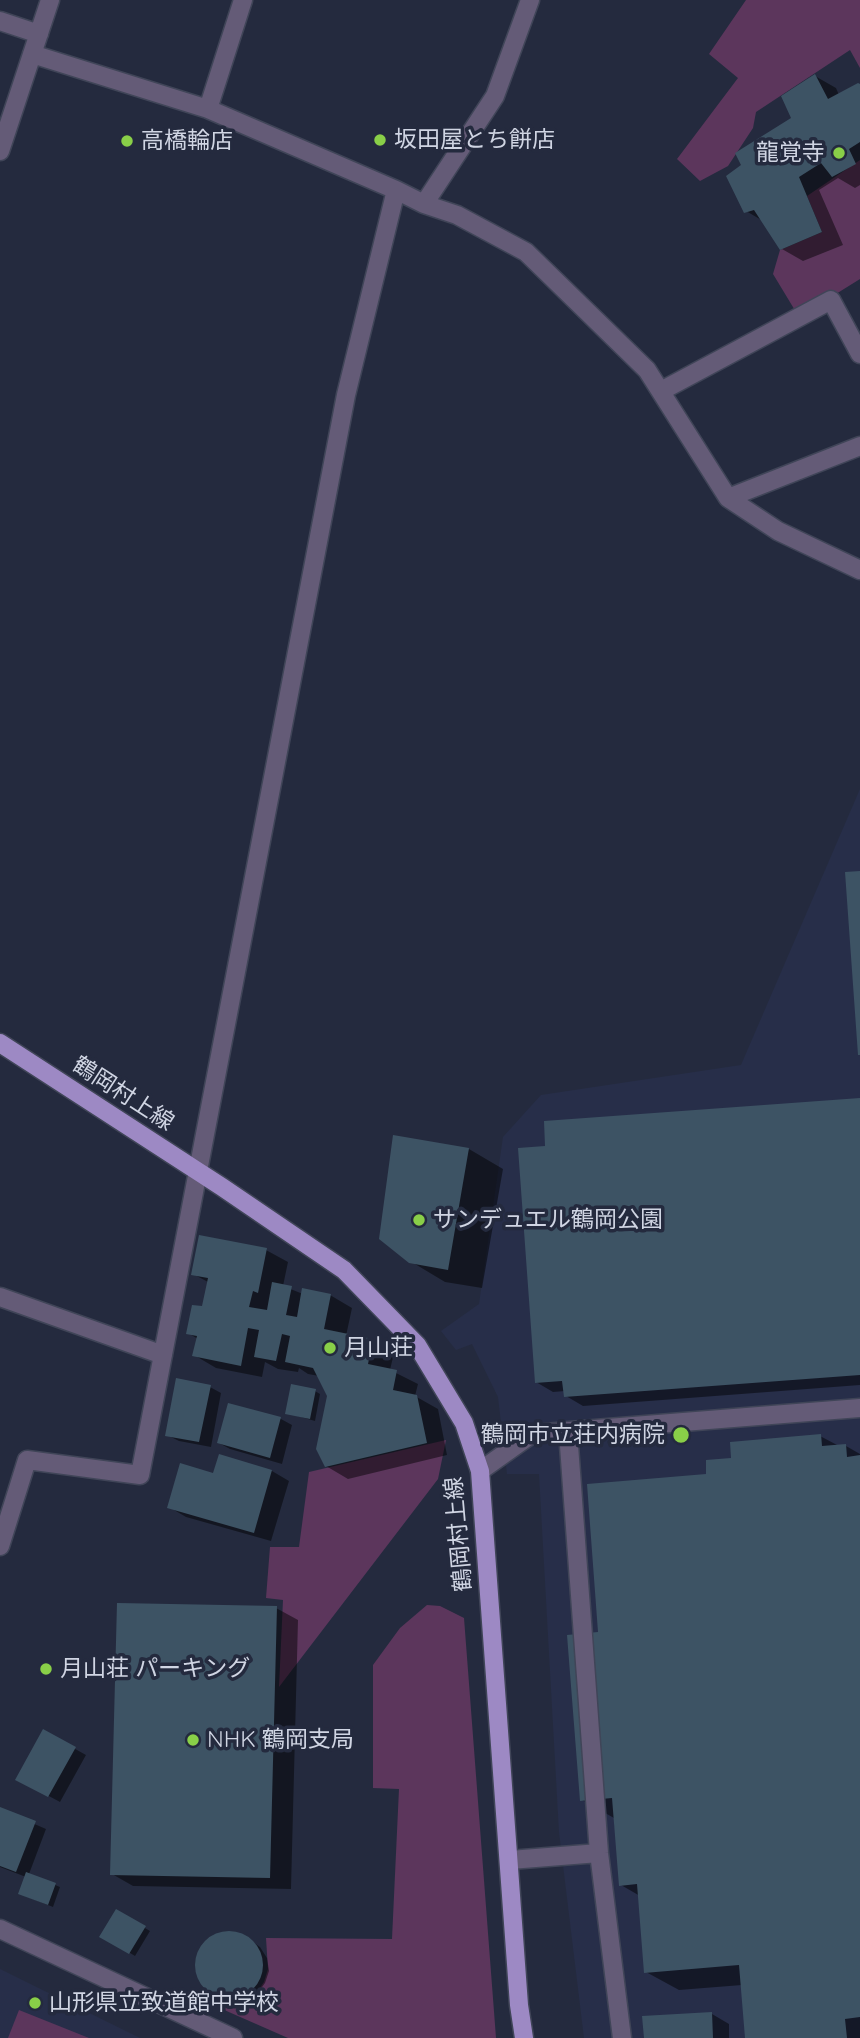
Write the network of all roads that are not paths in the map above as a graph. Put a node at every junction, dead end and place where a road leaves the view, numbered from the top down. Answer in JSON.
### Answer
{"nodes":[{"id":1,"x":50,"y":0,"type":"edge"},
{"id":2,"x":243,"y":0,"type":"edge"},
{"id":3,"x":530,"y":0,"type":"edge"},
{"id":4,"x":0,"y":21,"type":"edge"},
{"id":5,"x":39,"y":34,"type":"junction"},
{"id":6,"x":32,"y":54,"type":"junction"},
{"id":7,"x":208,"y":109,"type":"junction"},
{"id":8,"x":0,"y":151,"type":"edge"},
{"id":9,"x":396,"y":190,"type":"junction"},
{"id":10,"x":424,"y":204,"type":"junction"},
{"id":11,"x":860,"y":354,"type":"edge"},
{"id":12,"x":661,"y":391,"type":"junction"},
{"id":13,"x":860,"y":446,"type":"edge"},
{"id":14,"x":728,"y":498,"type":"junction"},
{"id":15,"x":860,"y":570,"type":"edge"},
{"id":16,"x":0,"y":1043,"type":"edge"},
{"id":17,"x":197,"y":1171,"type":"junction"},
{"id":18,"x":0,"y":1297,"type":"edge"},
{"id":19,"x":163,"y":1355,"type":"junction"},
{"id":20,"x":860,"y":1408,"type":"edge"},
{"id":21,"x":568,"y":1432,"type":"junction"},
{"id":22,"x":480,"y":1471,"type":"junction"},
{"id":23,"x":0,"y":1546,"type":"edge"},
{"id":24,"x":599,"y":1853,"type":"junction"},
{"id":25,"x":510,"y":1860,"type":"junction"},
{"id":26,"x":0,"y":1929,"type":"edge"},
{"id":27,"x":233,"y":2038,"type":"edge"},
{"id":28,"x":524,"y":2038,"type":"edge"},
{"id":29,"x":622,"y":2038,"type":"edge"}],
"edges":[{"from":1,"to":5,"type":"street"},
{"from":2,"to":7,"type":"street"},
{"from":3,"to":10,"type":"street"},
{"from":4,"to":5,"type":"street"},
{"from":5,"to":6,"type":"street"},
{"from":6,"to":7,"type":"street"},
{"from":6,"to":8,"type":"street"},
{"from":7,"to":9,"type":"street"},
{"from":9,"to":10,"type":"street"},
{"from":9,"to":17,"type":"street"},
{"from":10,"to":12,"type":"street"},
{"from":11,"to":12,"type":"street"},
{"from":12,"to":14,"type":"street"},
{"from":13,"to":14,"type":"street"},
{"from":14,"to":15,"type":"street"},
{"from":16,"to":17,"type":"main road","name":"鶴岡村上線"},
{"from":17,"to":19,"type":"street"},
{"from":17,"to":22,"type":"main road","name":"鶴岡村上線"},
{"from":18,"to":19,"type":"street"},
{"from":19,"to":23,"type":"street"},
{"from":20,"to":21,"type":"street"},
{"from":21,"to":22,"type":"street"},
{"from":21,"to":24,"type":"street"},
{"from":22,"to":25,"type":"main road","name":"鶴岡村上線"},
{"from":24,"to":25,"type":"street"},
{"from":24,"to":29,"type":"street"},
{"from":25,"to":28,"type":"main road","name":"鶴岡村上線"},
{"from":26,"to":27,"type":"street"}]}
